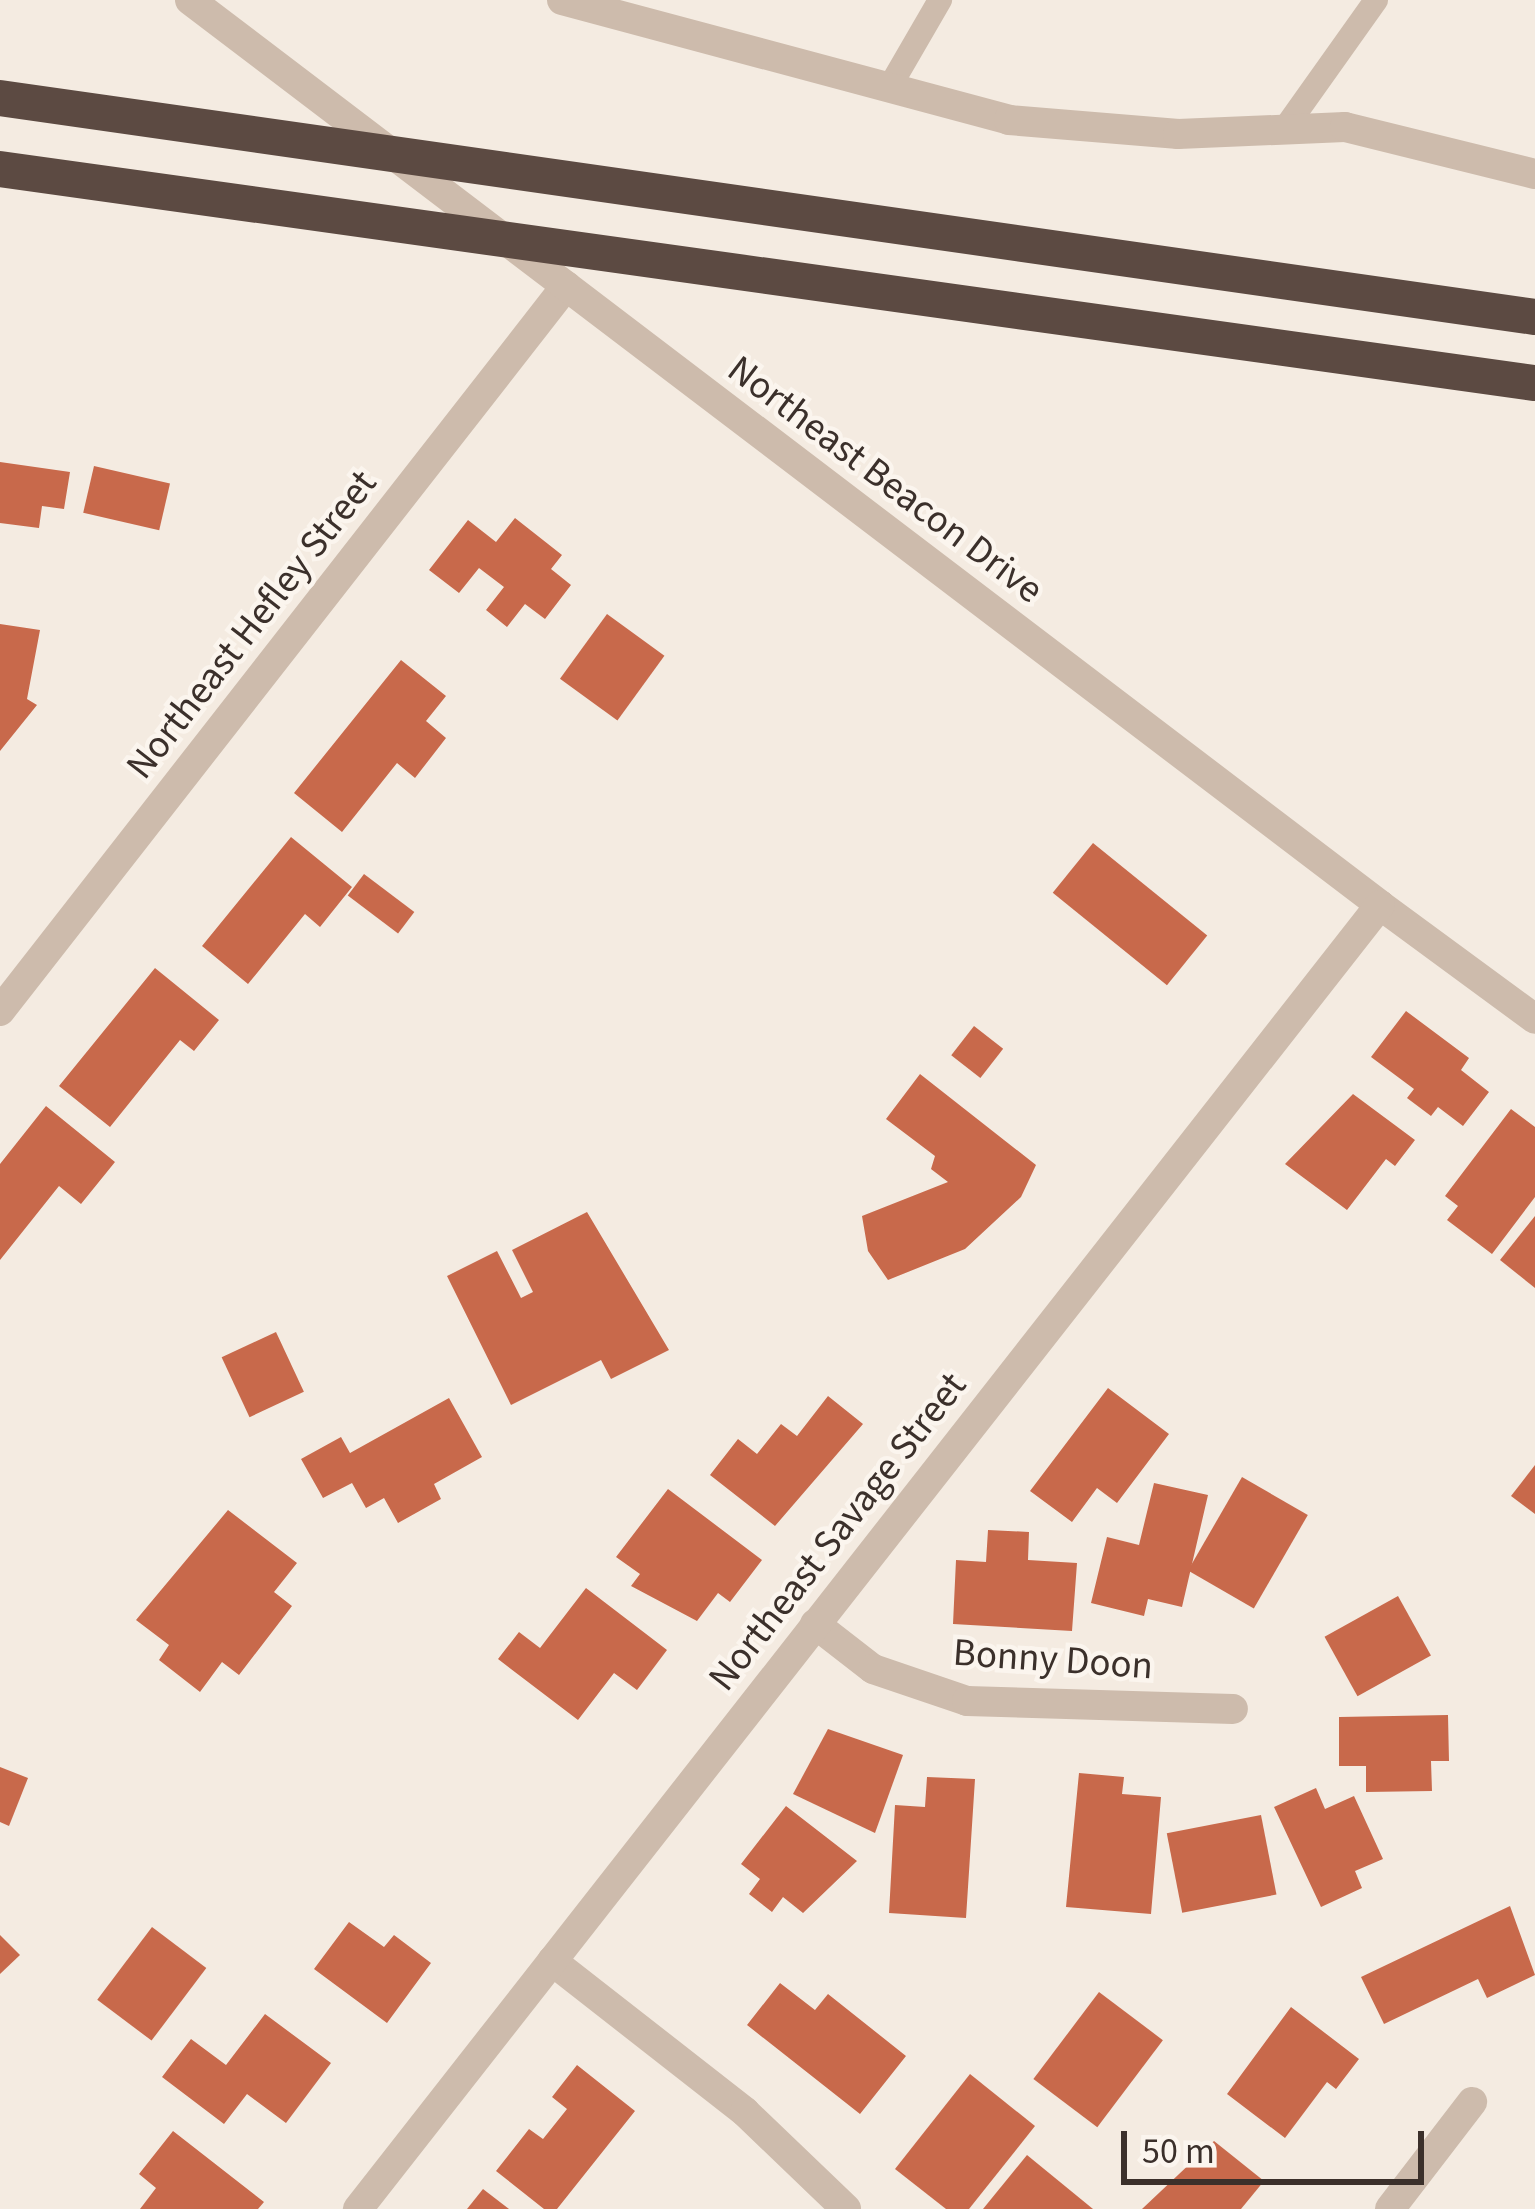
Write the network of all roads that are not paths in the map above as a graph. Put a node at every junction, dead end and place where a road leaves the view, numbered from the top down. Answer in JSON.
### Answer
{"nodes":[{"id":1,"x":190,"y":0,"type":"edge"},
{"id":2,"x":562,"y":0,"type":"edge"},
{"id":3,"x":940,"y":0,"type":"edge"},
{"id":4,"x":1376,"y":0,"type":"edge"},
{"id":5,"x":889,"y":88,"type":"junction"},
{"id":6,"x":0,"y":98,"type":"edge"},
{"id":7,"x":1288,"y":124,"type":"junction"},
{"id":8,"x":0,"y":169,"type":"edge"},
{"id":9,"x":1535,"y":174,"type":"edge"},
{"id":10,"x":566,"y":286,"type":"junction"},
{"id":11,"x":1535,"y":317,"type":"edge"},
{"id":12,"x":1535,"y":383,"type":"edge"},
{"id":13,"x":1380,"y":905,"type":"junction"},
{"id":14,"x":0,"y":1011,"type":"edge"},
{"id":15,"x":1535,"y":1019,"type":"edge"},
{"id":16,"x":815,"y":1624,"type":"junction"},
{"id":17,"x":1233,"y":1709,"type":"dead end"},
{"id":18,"x":552,"y":1961,"type":"junction"},
{"id":19,"x":1472,"y":2102,"type":"dead end"},
{"id":20,"x":358,"y":2209,"type":"edge"},
{"id":21,"x":846,"y":2209,"type":"edge"},
{"id":22,"x":1390,"y":2209,"type":"edge"}],
"edges":[{"from":1,"to":10,"type":"street","name":"Northeast Beacon Drive"},
{"from":2,"to":5,"type":"street"},
{"from":3,"to":5,"type":"lane"},
{"from":4,"to":7,"type":"lane"},
{"from":5,"to":7,"type":"street"},
{"from":6,"to":11,"type":"highway"},
{"from":7,"to":9,"type":"street"},
{"from":8,"to":12,"type":"highway"},
{"from":10,"to":13,"type":"street","name":"Northeast Beacon Drive"},
{"from":10,"to":14,"type":"street","name":"Northeast Hefley Street"},
{"from":13,"to":15,"type":"street","name":"Northeast Beacon Drive"},
{"from":13,"to":16,"type":"street","name":"Northeast Savage Street"},
{"from":16,"to":17,"type":"street","name":"Bonny Doon"},
{"from":16,"to":18,"type":"street","name":"Northeast Savage Street"},
{"from":18,"to":20,"type":"street","name":"Northeast Savage Street"},
{"from":18,"to":21,"type":"street"},
{"from":19,"to":22,"type":"street"}]}
